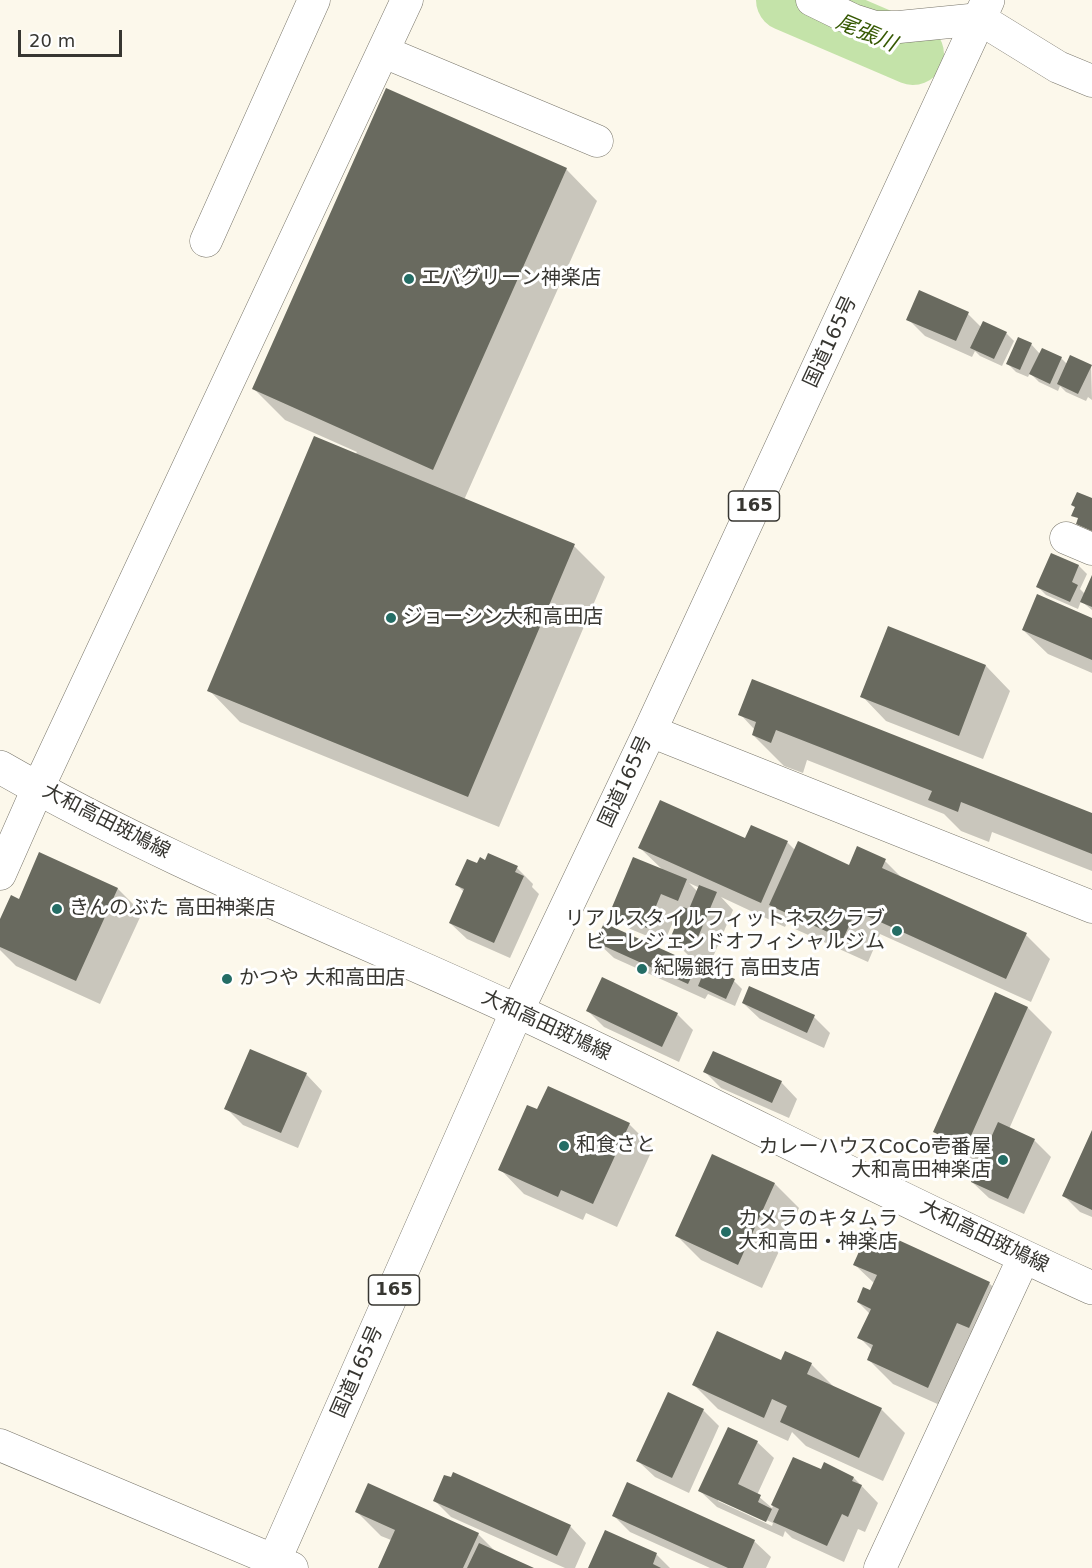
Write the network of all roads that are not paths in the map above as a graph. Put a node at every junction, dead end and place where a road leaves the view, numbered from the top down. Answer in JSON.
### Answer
{"nodes":[{"id":1,"x":314,"y":0,"type":"edge"},
{"id":2,"x":408,"y":0,"type":"edge"},
{"id":3,"x":812,"y":0,"type":"edge"},
{"id":4,"x":984,"y":9,"type":"edge"},
{"id":5,"x":384,"y":52,"type":"junction"},
{"id":6,"x":1092,"y":81,"type":"edge"},
{"id":7,"x":597,"y":141,"type":"dead end"},
{"id":8,"x":206,"y":241,"type":"dead end"},
{"id":9,"x":650,"y":731,"type":"junction"},
{"id":10,"x":0,"y":767,"type":"edge"},
{"id":11,"x":38,"y":788,"type":"junction"},
{"id":12,"x":0,"y":874,"type":"edge"},
{"id":13,"x":1092,"y":907,"type":"edge"},
{"id":14,"x":517,"y":1011,"type":"junction"},
{"id":15,"x":1024,"y":1257,"type":"junction"},
{"id":16,"x":1092,"y":1288,"type":"edge"},
{"id":17,"x":0,"y":1445,"type":"edge"},
{"id":18,"x":279,"y":1565,"type":"edge"},
{"id":19,"x":880,"y":1568,"type":"edge"}],
"edges":[{"from":1,"to":8,"type":"street"},
{"from":2,"to":5,"type":"street"},
{"from":3,"to":4,"type":"street"},
{"from":4,"to":6,"type":"street"},
{"from":4,"to":9,"type":"main road","name":"国道165号","number":"165"},
{"from":5,"to":7,"type":"street"},
{"from":5,"to":11,"type":"street"},
{"from":9,"to":13,"type":"street"},
{"from":9,"to":14,"type":"main road","name":"国道165号","number":"165"},
{"from":10,"to":11,"type":"main road","name":"大和高田斑鳩線"},
{"from":11,"to":12,"type":"street"},
{"from":11,"to":14,"type":"main road","name":"大和高田斑鳩線"},
{"from":14,"to":15,"type":"main road","name":"大和高田斑鳩線"},
{"from":14,"to":18,"type":"main road","name":"国道165号","number":"165"},
{"from":15,"to":16,"type":"main road","name":"大和高田斑鳩線"},
{"from":15,"to":19,"type":"street"},
{"from":17,"to":18,"type":"street"}]}
